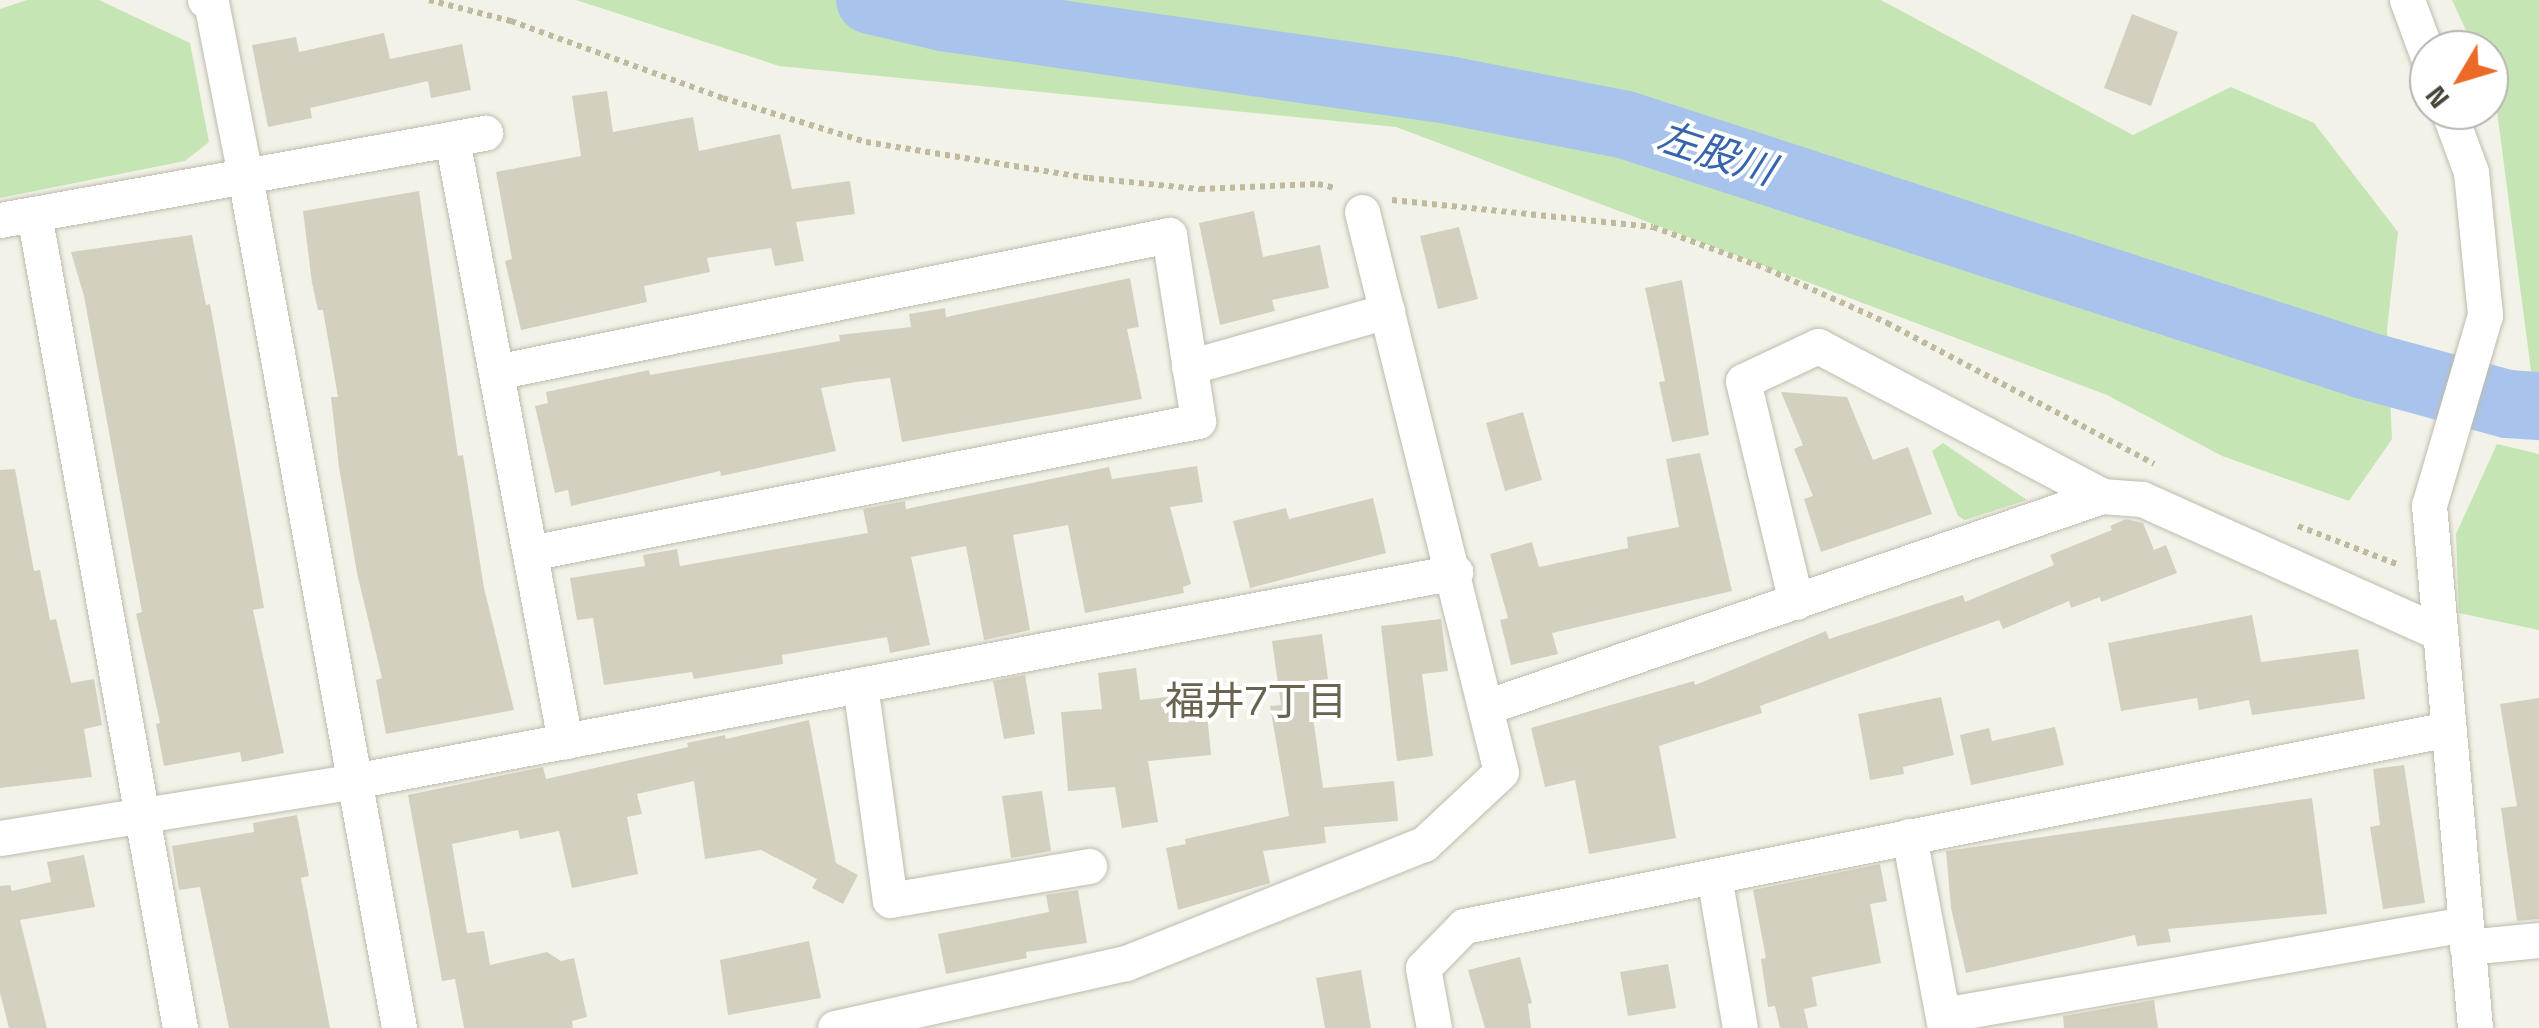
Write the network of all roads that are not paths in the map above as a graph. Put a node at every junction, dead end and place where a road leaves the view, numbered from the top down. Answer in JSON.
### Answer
{"nodes":[{"id":1,"x":205,"y":0,"type":"edge"},
{"id":2,"x":2407,"y":0,"type":"edge"},
{"id":3,"x":2418,"y":30,"type":"edge"},
{"id":4,"x":2455,"y":130,"type":"edge"},
{"id":5,"x":244,"y":176,"type":"junction"},
{"id":6,"x":1363,"y":200,"type":"road end"},
{"id":7,"x":17,"y":217,"type":"edge"},
{"id":8,"x":1387,"y":311,"type":"junction"},
{"id":9,"x":1190,"y":366,"type":"junction"},
{"id":10,"x":496,"y":372,"type":"junction"},
{"id":11,"x":2102,"y":496,"type":"junction"},
{"id":12,"x":530,"y":553,"type":"junction"},
{"id":13,"x":1454,"y":572,"type":"junction"},
{"id":14,"x":1796,"y":602,"type":"junction"},
{"id":15,"x":2440,"y":633,"type":"junction"},
{"id":16,"x":860,"y":684,"type":"junction"},
{"id":17,"x":1486,"y":706,"type":"junction"},
{"id":18,"x":2448,"y":728,"type":"junction"},
{"id":19,"x":566,"y":741,"type":"junction"},
{"id":20,"x":354,"y":781,"type":"junction"},
{"id":21,"x":139,"y":816,"type":"junction"},
{"id":22,"x":1909,"y":836,"type":"junction"},
{"id":23,"x":0,"y":838,"type":"edge"},
{"id":24,"x":1090,"y":866,"type":"dead end"},
{"id":25,"x":1714,"y":876,"type":"junction"},
{"id":26,"x":2466,"y":935,"type":"junction"},
{"id":27,"x":2539,"y":940,"type":"edge"},
{"id":28,"x":897,"y":1021,"type":"edge"},
{"id":29,"x":1944,"y":1022,"type":"edge"},
{"id":30,"x":180,"y":1028,"type":"edge"},
{"id":31,"x":398,"y":1028,"type":"edge"},
{"id":32,"x":834,"y":1028,"type":"edge"},
{"id":33,"x":1434,"y":1028,"type":"edge"},
{"id":34,"x":1740,"y":1028,"type":"edge"},
{"id":35,"x":2475,"y":1028,"type":"edge"}],
"edges":[{"from":1,"to":5,"type":"street"},
{"from":2,"to":3,"type":"street"},
{"from":4,"to":15,"type":"street"},
{"from":5,"to":7,"type":"street"},
{"from":5,"to":10,"type":"street"},
{"from":5,"to":20,"type":"street"},
{"from":6,"to":8,"type":"street"},
{"from":7,"to":21,"type":"street"},
{"from":8,"to":9,"type":"street"},
{"from":8,"to":13,"type":"street"},
{"from":9,"to":10,"type":"street"},
{"from":9,"to":12,"type":"street"},
{"from":10,"to":12,"type":"street"},
{"from":11,"to":14,"type":"street"},
{"from":11,"to":14,"type":"street"},
{"from":11,"to":15,"type":"street"},
{"from":12,"to":19,"type":"street"},
{"from":13,"to":16,"type":"street"},
{"from":13,"to":17,"type":"street"},
{"from":14,"to":17,"type":"street"},
{"from":15,"to":18,"type":"street"},
{"from":16,"to":19,"type":"street"},
{"from":16,"to":24,"type":"street"},
{"from":17,"to":28,"type":"street"},
{"from":18,"to":22,"type":"street"},
{"from":18,"to":26,"type":"street"},
{"from":19,"to":20,"type":"street"},
{"from":20,"to":21,"type":"street"},
{"from":20,"to":31,"type":"street"},
{"from":21,"to":23,"type":"street"},
{"from":21,"to":30,"type":"street"},
{"from":22,"to":25,"type":"street"},
{"from":22,"to":29,"type":"street"},
{"from":25,"to":33,"type":"street"},
{"from":25,"to":34,"type":"street"},
{"from":26,"to":27,"type":"street"},
{"from":26,"to":29,"type":"street"},
{"from":26,"to":35,"type":"street"},
{"from":28,"to":32,"type":"street"}]}
